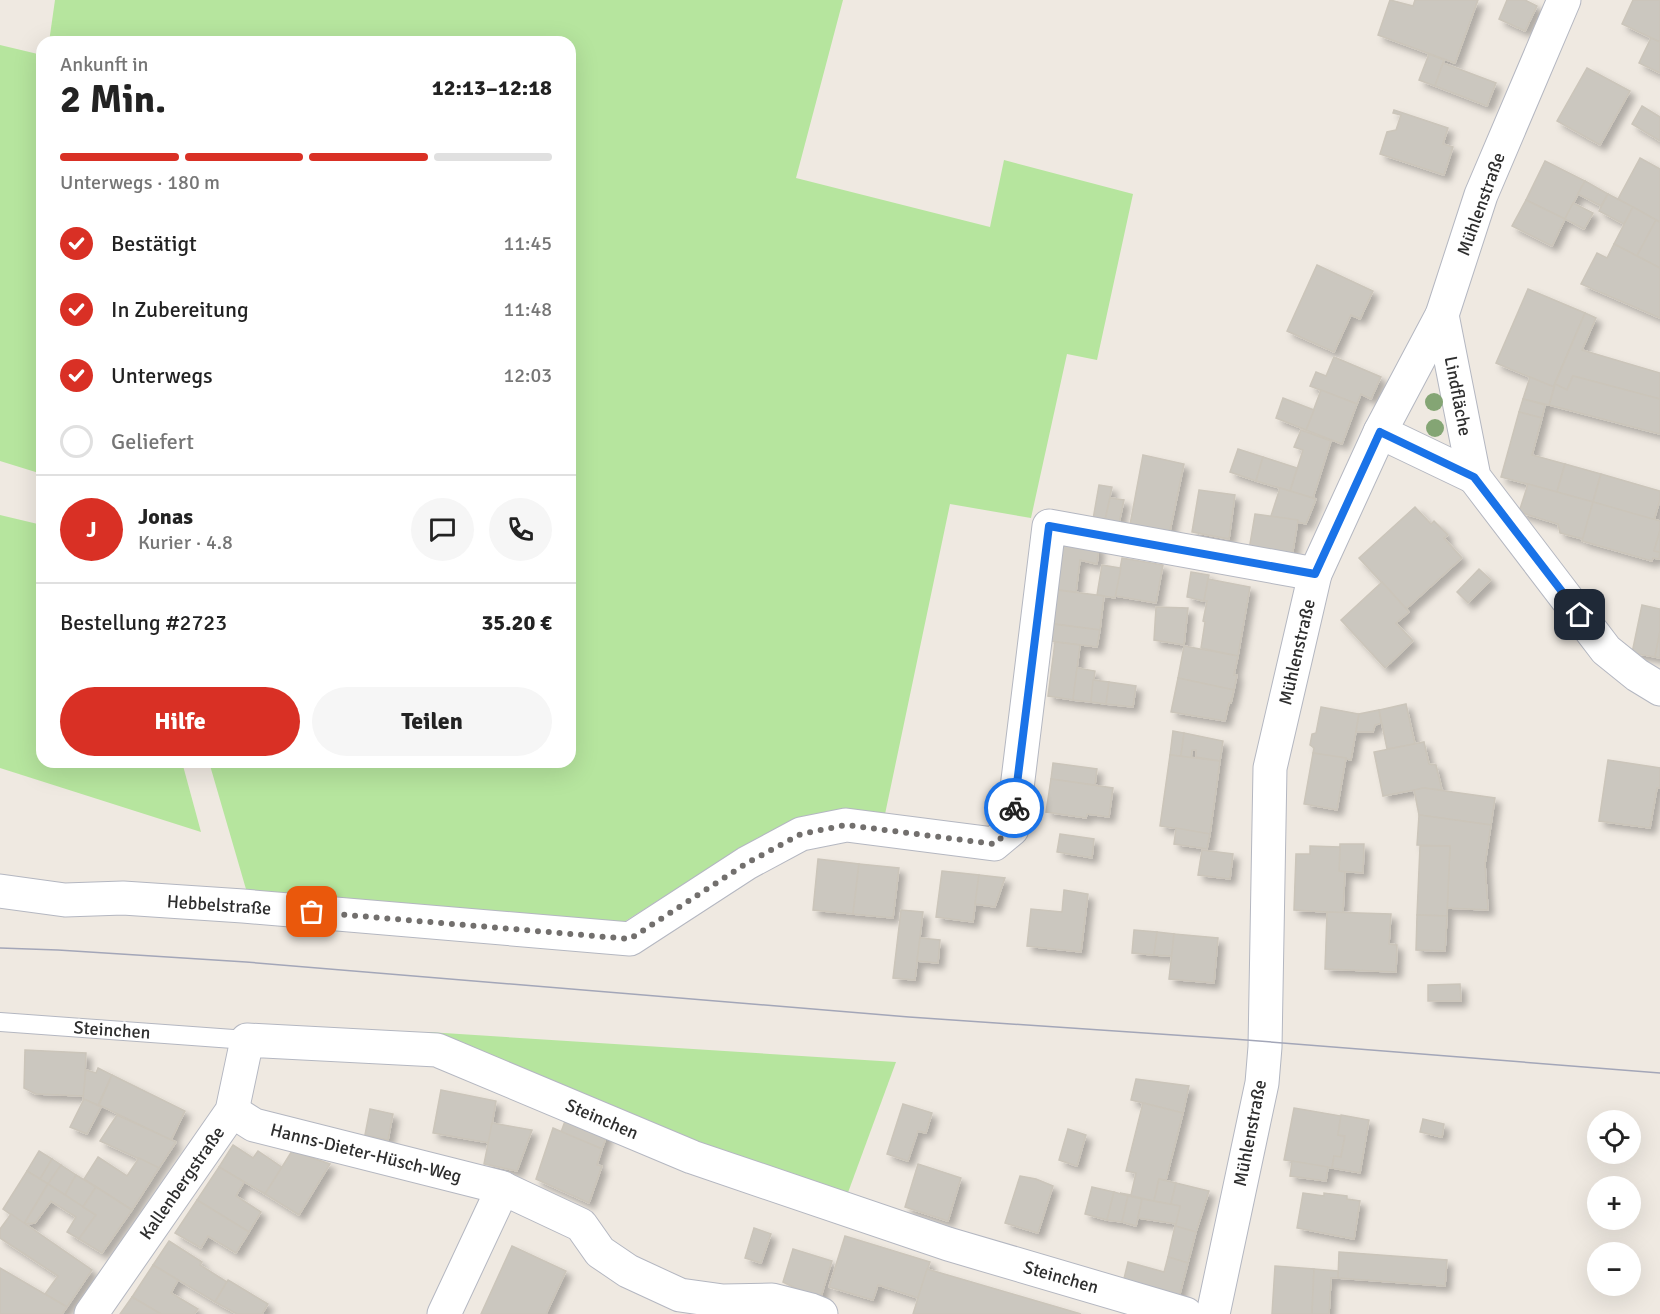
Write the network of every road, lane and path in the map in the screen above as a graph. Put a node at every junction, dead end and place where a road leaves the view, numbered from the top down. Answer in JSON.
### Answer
{"nodes":[{"id":1,"x":1564,"y":0,"type":"edge"},
{"id":2,"x":1442,"y":315,"type":"junction"},
{"id":3,"x":1380,"y":432,"type":"junction"},
{"id":4,"x":1474,"y":477,"type":"junction"},
{"id":5,"x":1315,"y":574,"type":"junction"},
{"id":6,"x":1660,"y":689,"type":"edge"},
{"id":7,"x":0,"y":891,"type":"edge"},
{"id":8,"x":0,"y":1022,"type":"edge"},
{"id":9,"x":247,"y":1040,"type":"junction"},
{"id":10,"x":232,"y":1111,"type":"junction"},
{"id":11,"x":503,"y":1188,"type":"junction"},
{"id":12,"x":91,"y":1314,"type":"edge"},
{"id":13,"x":444,"y":1314,"type":"edge"},
{"id":14,"x":821,"y":1314,"type":"edge"},
{"id":15,"x":1186,"y":1314,"type":"edge"},
{"id":16,"x":1213,"y":1314,"type":"edge"}],
"edges":[{"from":1,"to":2,"type":"street","name":"Mühlenstraße"},
{"from":2,"to":3,"type":"street","name":"Mühlenstraße"},
{"from":2,"to":4,"type":"street","name":"Lindfläche"},
{"from":3,"to":4,"type":"street","name":"Lindfläche"},
{"from":3,"to":5,"type":"street","name":"Mühlenstraße"},
{"from":4,"to":6,"type":"street","name":"Lindfläche"},
{"from":5,"to":7,"type":"street","name":"Hebbelstraße"},
{"from":5,"to":16,"type":"street","name":"Mühlenstraße"},
{"from":8,"to":9,"type":"lane","name":"Steinchen"},
{"from":9,"to":10,"type":"street","name":"Kallenbergstraße"},
{"from":9,"to":15,"type":"street","name":"Steinchen"},
{"from":10,"to":11,"type":"street","name":"Hanns-Dieter-Hüsch-Weg"},
{"from":10,"to":12,"type":"street","name":"Kallenbergstraße"},
{"from":11,"to":13,"type":"street"},
{"from":11,"to":14,"type":"street","name":"Hanns-Dieter-Hüsch-Weg"}]}
